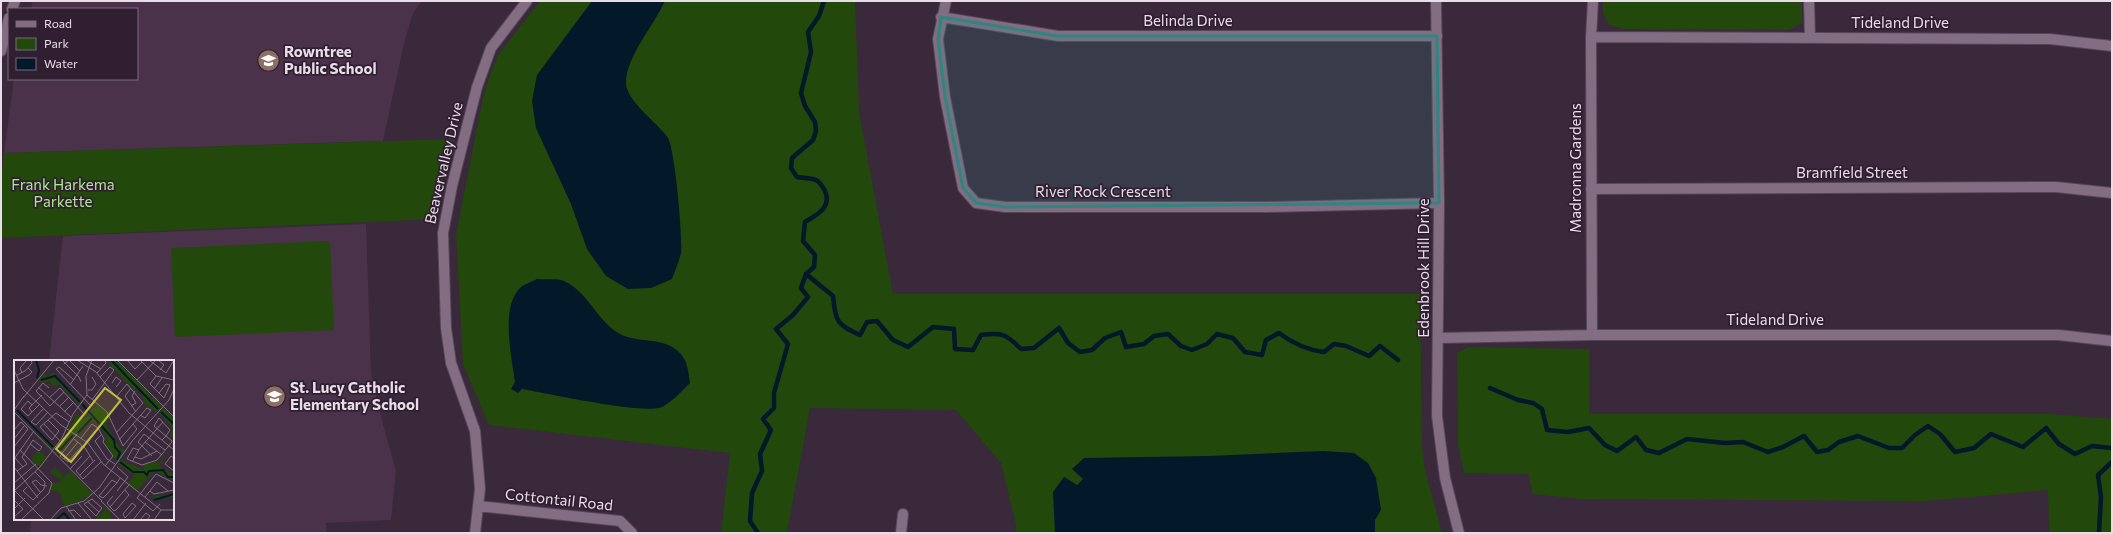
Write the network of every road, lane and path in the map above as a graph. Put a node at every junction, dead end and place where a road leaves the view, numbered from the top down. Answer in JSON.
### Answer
{"nodes":[{"id":1,"x":527,"y":1,"type":"edge"},
{"id":2,"x":946,"y":1,"type":"edge"},
{"id":3,"x":1436,"y":1,"type":"edge"},
{"id":4,"x":1593,"y":1,"type":"edge"},
{"id":5,"x":1809,"y":1,"type":"edge"},
{"id":6,"x":941,"y":17,"type":"junction"},
{"id":7,"x":8,"y":22,"type":"edge"},
{"id":8,"x":1437,"y":36,"type":"junction"},
{"id":9,"x":1591,"y":37,"type":"junction"},
{"id":10,"x":1810,"y":37,"type":"junction"},
{"id":11,"x":2112,"y":46,"type":"edge"},
{"id":12,"x":1,"y":51,"type":"edge"},
{"id":13,"x":1591,"y":189,"type":"junction"},
{"id":14,"x":2112,"y":193,"type":"edge"},
{"id":15,"x":1439,"y":203,"type":"junction"},
{"id":16,"x":1592,"y":335,"type":"junction"},
{"id":17,"x":1438,"y":338,"type":"junction"},
{"id":18,"x":2112,"y":341,"type":"edge"},
{"id":19,"x":478,"y":506,"type":"junction"},
{"id":20,"x":903,"y":514,"type":"dead end"},
{"id":21,"x":475,"y":533,"type":"edge"},
{"id":22,"x":632,"y":533,"type":"edge"},
{"id":23,"x":901,"y":533,"type":"edge"},
{"id":24,"x":1459,"y":533,"type":"edge"}],
"edges":[{"from":1,"to":19,"type":"street","name":"Beavervalley Drive"},
{"from":2,"to":6,"type":"street","name":"River Rock Crescent"},
{"from":3,"to":8,"type":"street","name":"Edenbrook Hill Drive"},
{"from":4,"to":9,"type":"street","name":"Madronna Gardens"},
{"from":5,"to":10,"type":"street"},
{"from":6,"to":8,"type":"street","name":"Belinda Drive"},
{"from":6,"to":15,"type":"street","name":"River Rock Crescent"},
{"from":7,"to":12,"type":"street"},
{"from":8,"to":15,"type":"street","name":"Edenbrook Hill Drive"},
{"from":9,"to":10,"type":"street","name":"Tideland Drive"},
{"from":9,"to":13,"type":"street","name":"Madronna Gardens"},
{"from":10,"to":11,"type":"street","name":"Tideland Drive"},
{"from":13,"to":14,"type":"street","name":"Bramfield Street"},
{"from":13,"to":16,"type":"street","name":"Madronna Gardens"},
{"from":15,"to":17,"type":"street","name":"Edenbrook Hill Drive"},
{"from":16,"to":17,"type":"street","name":"Tideland Drive"},
{"from":16,"to":18,"type":"street","name":"Tideland Drive"},
{"from":17,"to":24,"type":"street","name":"Edenbrook Hill Drive"},
{"from":19,"to":21,"type":"street","name":"Beavervalley Drive"},
{"from":19,"to":22,"type":"street","name":"Cottontail Road"},
{"from":20,"to":23,"type":"street"}]}
